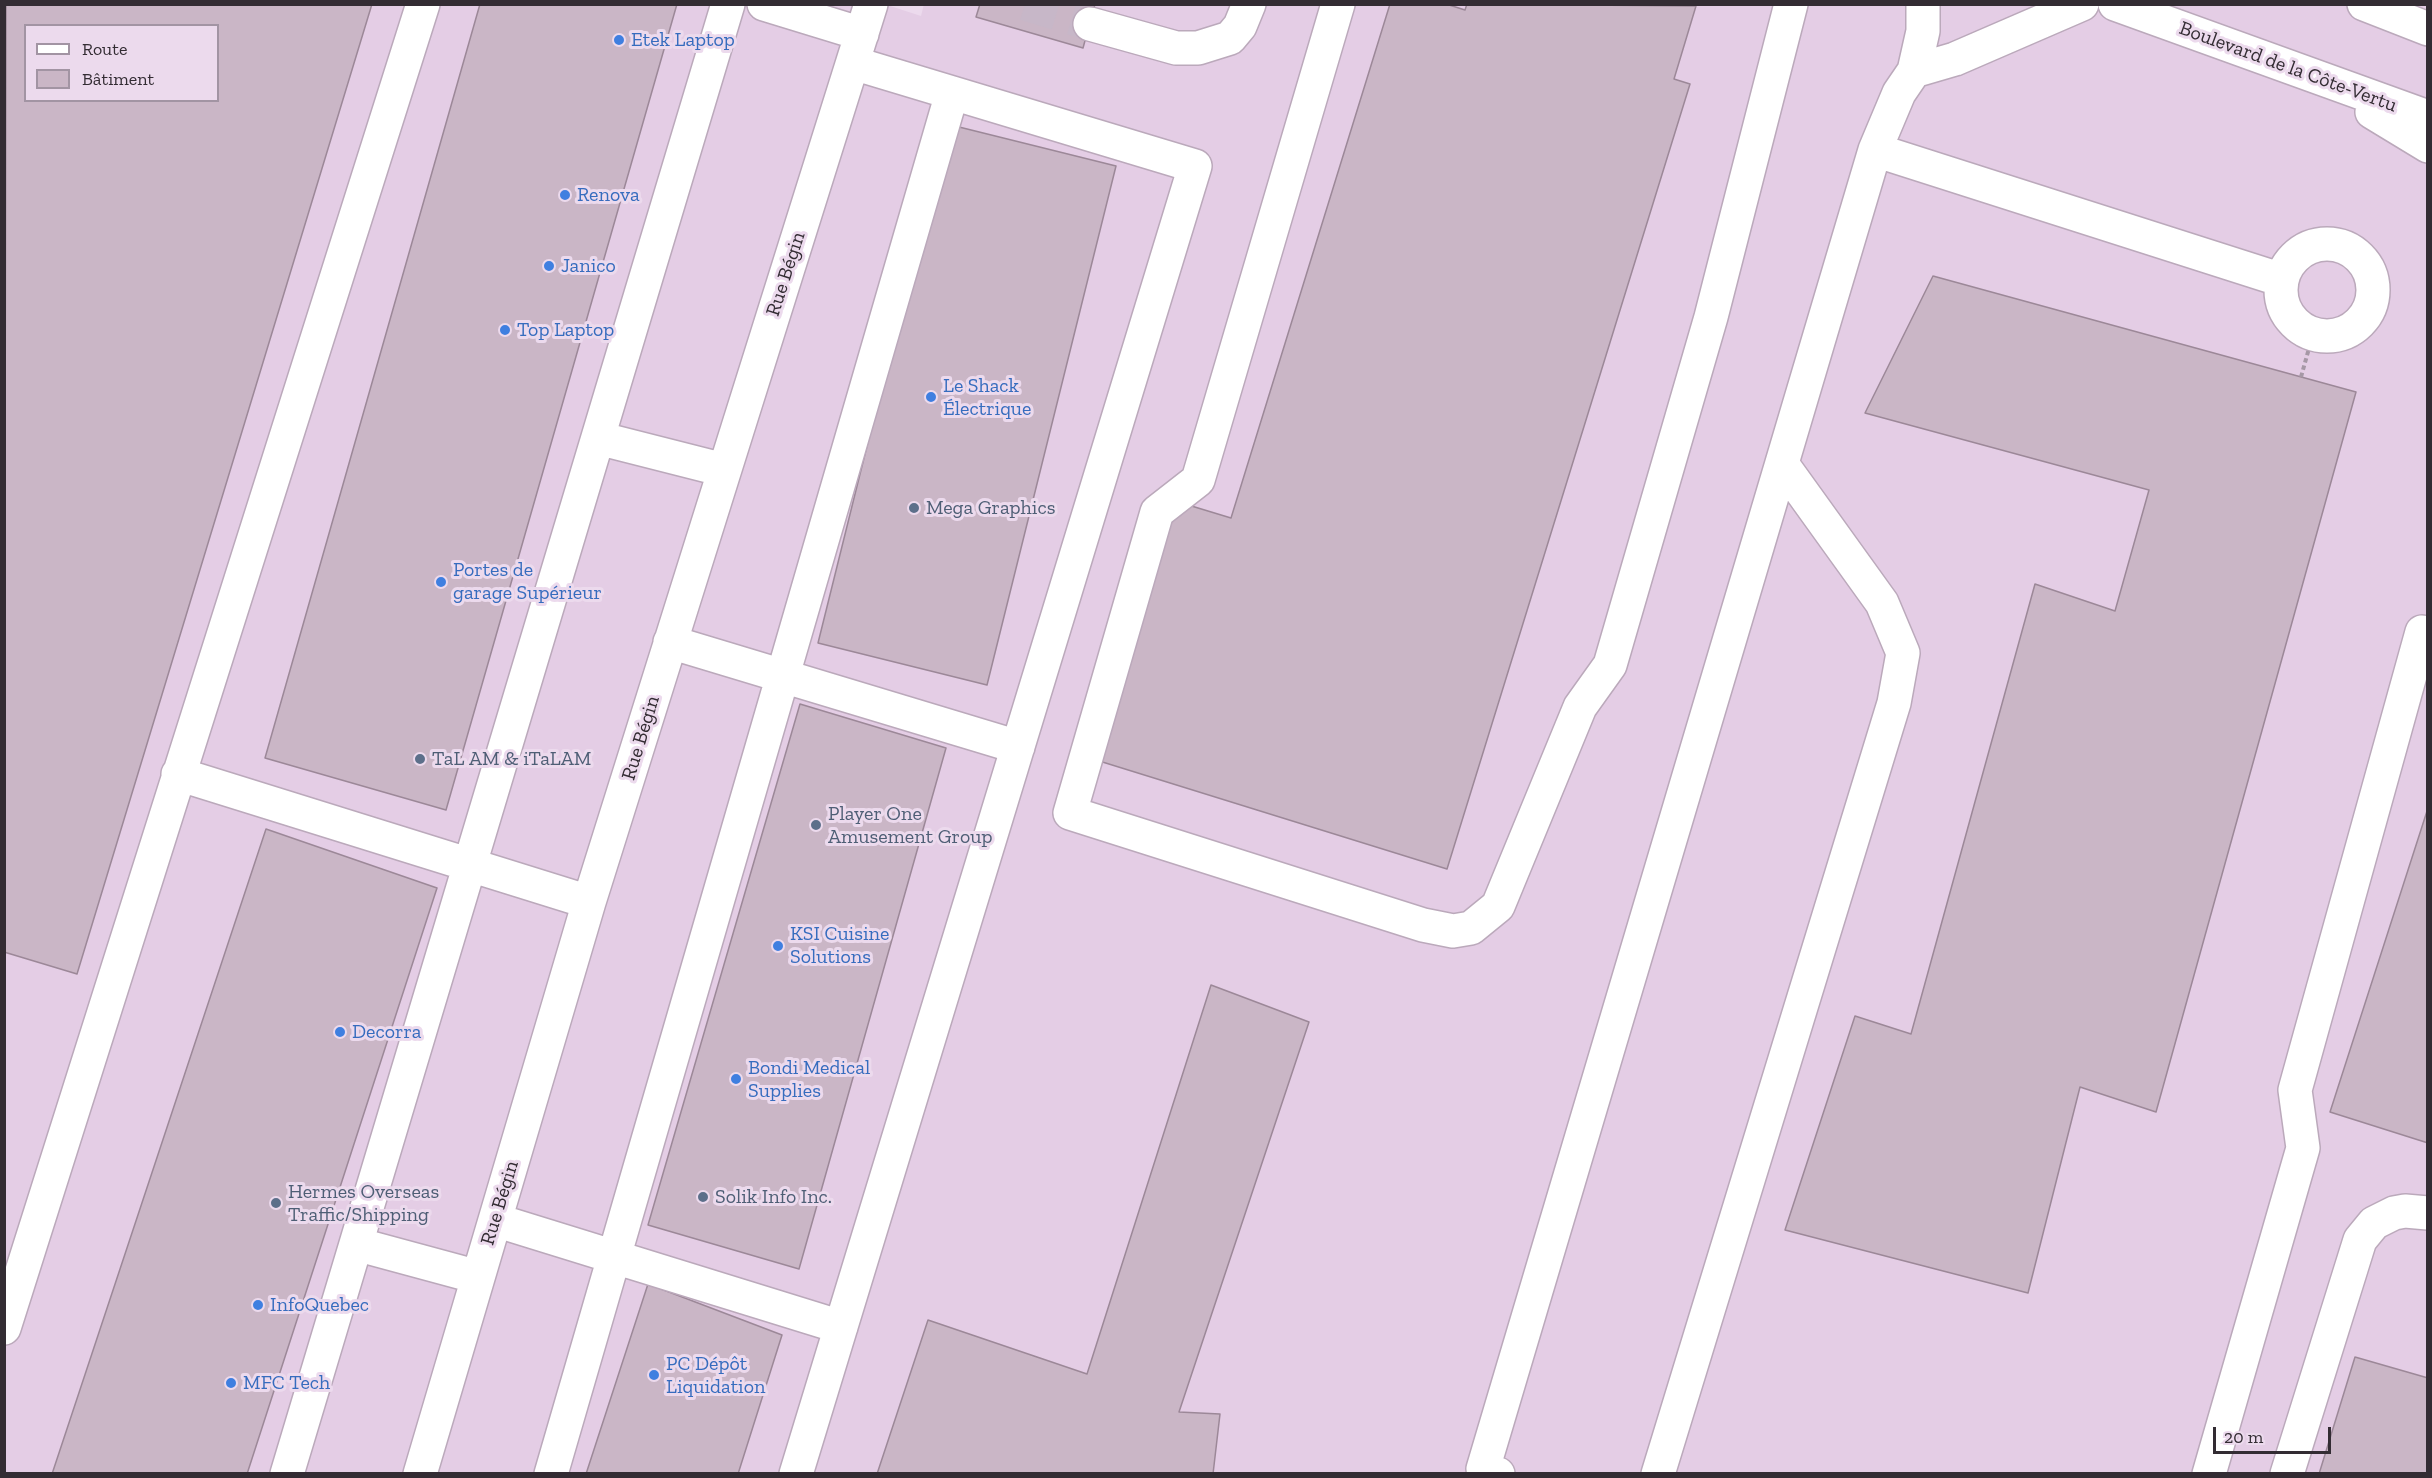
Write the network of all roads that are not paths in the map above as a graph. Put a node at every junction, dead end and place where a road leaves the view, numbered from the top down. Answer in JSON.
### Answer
{"nodes":[{"id":1,"x":423,"y":4,"type":"edge"},
{"id":2,"x":728,"y":4,"type":"edge"},
{"id":3,"x":764,"y":4,"type":"edge"},
{"id":4,"x":1249,"y":4,"type":"edge"},
{"id":5,"x":1338,"y":4,"type":"edge"},
{"id":6,"x":1791,"y":4,"type":"edge"},
{"id":7,"x":1923,"y":4,"type":"edge"},
{"id":8,"x":2082,"y":4,"type":"edge"},
{"id":9,"x":2115,"y":4,"type":"edge"},
{"id":10,"x":2364,"y":4,"type":"edge"},
{"id":11,"x":1090,"y":24,"type":"tunnel mouth"},
{"id":12,"x":2427,"y":29,"type":"edge"},
{"id":13,"x":862,"y":34,"type":"edge"},
{"id":14,"x":1914,"y":71,"type":"junction"},
{"id":15,"x":2317,"y":78,"type":"junction"},
{"id":16,"x":952,"y":93,"type":"junction"},
{"id":17,"x":2427,"y":117,"type":"edge"},
{"id":18,"x":2427,"y":146,"type":"edge"},
{"id":19,"x":1875,"y":150,"type":"junction"},
{"id":20,"x":2282,"y":280,"type":"junction"},
{"id":21,"x":598,"y":438,"type":"junction"},
{"id":22,"x":1782,"y":464,"type":"junction"},
{"id":23,"x":724,"y":470,"type":"junction"},
{"id":24,"x":2422,"y":632,"type":"dead end"},
{"id":25,"x":670,"y":642,"type":"junction"},
{"id":26,"x":783,"y":675,"type":"junction"},
{"id":27,"x":1018,"y":747,"type":"junction"},
{"id":28,"x":178,"y":774,"type":"junction"},
{"id":29,"x":470,"y":865,"type":"junction"},
{"id":30,"x":589,"y":902,"type":"junction"},
{"id":31,"x":2427,"y":1213,"type":"edge"},
{"id":32,"x":495,"y":1220,"type":"junction"},
{"id":33,"x":356,"y":1244,"type":"junction"},
{"id":34,"x":614,"y":1255,"type":"junction"},
{"id":35,"x":478,"y":1277,"type":"junction"},
{"id":36,"x":4,"y":1328,"type":"edge"},
{"id":37,"x":840,"y":1328,"type":"junction"},
{"id":38,"x":287,"y":1473,"type":"edge"},
{"id":39,"x":420,"y":1473,"type":"edge"},
{"id":40,"x":551,"y":1473,"type":"edge"},
{"id":41,"x":796,"y":1473,"type":"edge"},
{"id":42,"x":1498,"y":1473,"type":"edge"},
{"id":43,"x":1658,"y":1473,"type":"edge"},
{"id":44,"x":2209,"y":1473,"type":"edge"},
{"id":45,"x":2287,"y":1473,"type":"edge"}],
"edges":[{"from":1,"to":28,"type":"street"},
{"from":2,"to":21,"type":"street"},
{"from":3,"to":13,"type":"street"},
{"from":4,"to":11,"type":"street"},
{"from":5,"to":6,"type":"street"},
{"from":7,"to":14,"type":"street"},
{"from":8,"to":14,"type":"street"},
{"from":9,"to":15,"type":"street","name":"Boulevard de la Côte-Vertu"},
{"from":10,"to":12,"type":"street"},
{"from":13,"to":16,"type":"street"},
{"from":13,"to":23,"type":"street","name":"Rue Bégin"},
{"from":14,"to":19,"type":"street"},
{"from":15,"to":17,"type":"street","name":"Boulevard de la Côte-Vertu"},
{"from":15,"to":18,"type":"street"},
{"from":16,"to":26,"type":"street"},
{"from":16,"to":27,"type":"street"},
{"from":19,"to":20,"type":"street"},
{"from":19,"to":22,"type":"street"},
{"from":20,"to":20,"type":"street"},
{"from":21,"to":23,"type":"street"},
{"from":21,"to":29,"type":"street"},
{"from":22,"to":42,"type":"street"},
{"from":22,"to":43,"type":"street"},
{"from":23,"to":25,"type":"street","name":"Rue Bégin"},
{"from":24,"to":44,"type":"street"},
{"from":25,"to":26,"type":"street"},
{"from":25,"to":30,"type":"street","name":"Rue Bégin"},
{"from":26,"to":27,"type":"street"},
{"from":26,"to":34,"type":"street"},
{"from":27,"to":37,"type":"street"},
{"from":28,"to":29,"type":"street"},
{"from":28,"to":36,"type":"street"},
{"from":29,"to":30,"type":"street"},
{"from":29,"to":33,"type":"street"},
{"from":30,"to":32,"type":"street","name":"Rue Bégin"},
{"from":31,"to":45,"type":"street"},
{"from":32,"to":34,"type":"street"},
{"from":32,"to":35,"type":"street","name":"Rue Bégin"},
{"from":33,"to":35,"type":"street"},
{"from":33,"to":38,"type":"street"},
{"from":34,"to":37,"type":"street"},
{"from":34,"to":40,"type":"street"},
{"from":35,"to":39,"type":"street","name":"Rue Bégin"},
{"from":37,"to":41,"type":"street"}]}
